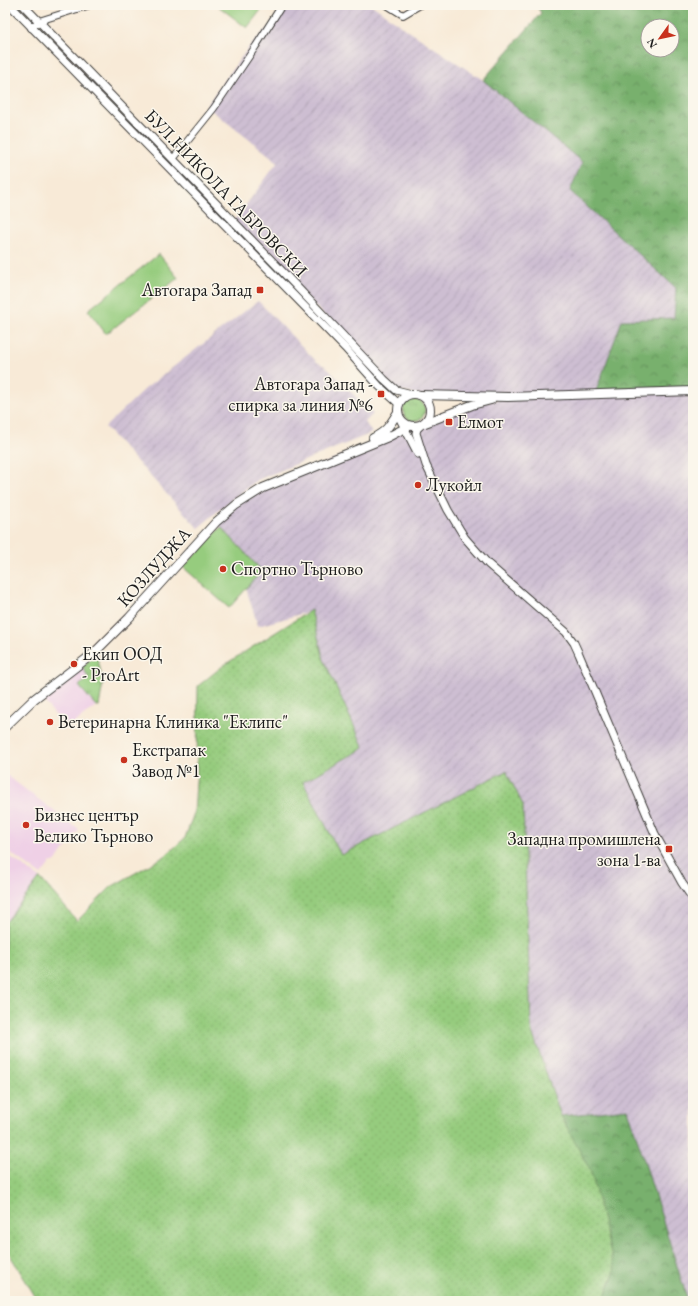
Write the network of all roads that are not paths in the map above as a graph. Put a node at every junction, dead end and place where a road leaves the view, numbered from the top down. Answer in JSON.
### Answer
{"nodes":[{"id":1,"x":10,"y":5,"type":"edge"},
{"id":2,"x":23,"y":5,"type":"edge"},
{"id":3,"x":90,"y":5,"type":"edge"},
{"id":4,"x":282,"y":5,"type":"edge"},
{"id":5,"x":388,"y":5,"type":"edge"},
{"id":6,"x":420,"y":5,"type":"edge"},
{"id":7,"x":39,"y":21,"type":"junction"},
{"id":8,"x":31,"y":28,"type":"junction"},
{"id":9,"x":173,"y":159,"type":"junction"},
{"id":10,"x":693,"y":391,"type":"edge"},
{"id":11,"x":416,"y":395,"type":"junction"},
{"id":12,"x":508,"y":397,"type":"junction"},
{"id":13,"x":398,"y":408,"type":"junction"},
{"id":14,"x":405,"y":425,"type":"junction"},
{"id":15,"x":422,"y":425,"type":"junction"},
{"id":16,"x":342,"y":454,"type":"junction"},
{"id":17,"x":426,"y":465,"type":"junction"},
{"id":18,"x":5,"y":727,"type":"edge"},
{"id":19,"x":693,"y":899,"type":"edge"}],
"edges":[{"from":1,"to":8,"type":"street","name":"БУЛ.НИКОЛА ГАБРОВСКИ"},
{"from":2,"to":7,"type":"street","name":"БУЛ.НИКОЛА ГАБРОВСКИ"},
{"from":3,"to":7,"type":"street"},
{"from":4,"to":9,"type":"street"},
{"from":5,"to":6,"type":"street"},
{"from":7,"to":8,"type":"street"},
{"from":7,"to":9,"type":"street","name":"БУЛ.НИКОЛА ГАБРОВСКИ"},
{"from":8,"to":13,"type":"street","name":"БУЛ.НИКОЛА ГАБРОВСКИ"},
{"from":9,"to":11,"type":"street","name":"БУЛ.НИКОЛА ГАБРОВСКИ"},
{"from":10,"to":12,"type":"main road"},
{"from":11,"to":12,"type":"main road"},
{"from":11,"to":13,"type":"main road"},
{"from":11,"to":15,"type":"main road"},
{"from":12,"to":15,"type":"main road"},
{"from":13,"to":14,"type":"main road"},
{"from":13,"to":16,"type":"main road","name":"КОЗЛУДЖА"},
{"from":14,"to":15,"type":"main road"},
{"from":14,"to":16,"type":"main road","name":"КОЗЛУДЖА"},
{"from":14,"to":17,"type":"street"},
{"from":15,"to":17,"type":"street"},
{"from":16,"to":18,"type":"main road","name":"КОЗЛУДЖА"},
{"from":17,"to":19,"type":"street"}]}
